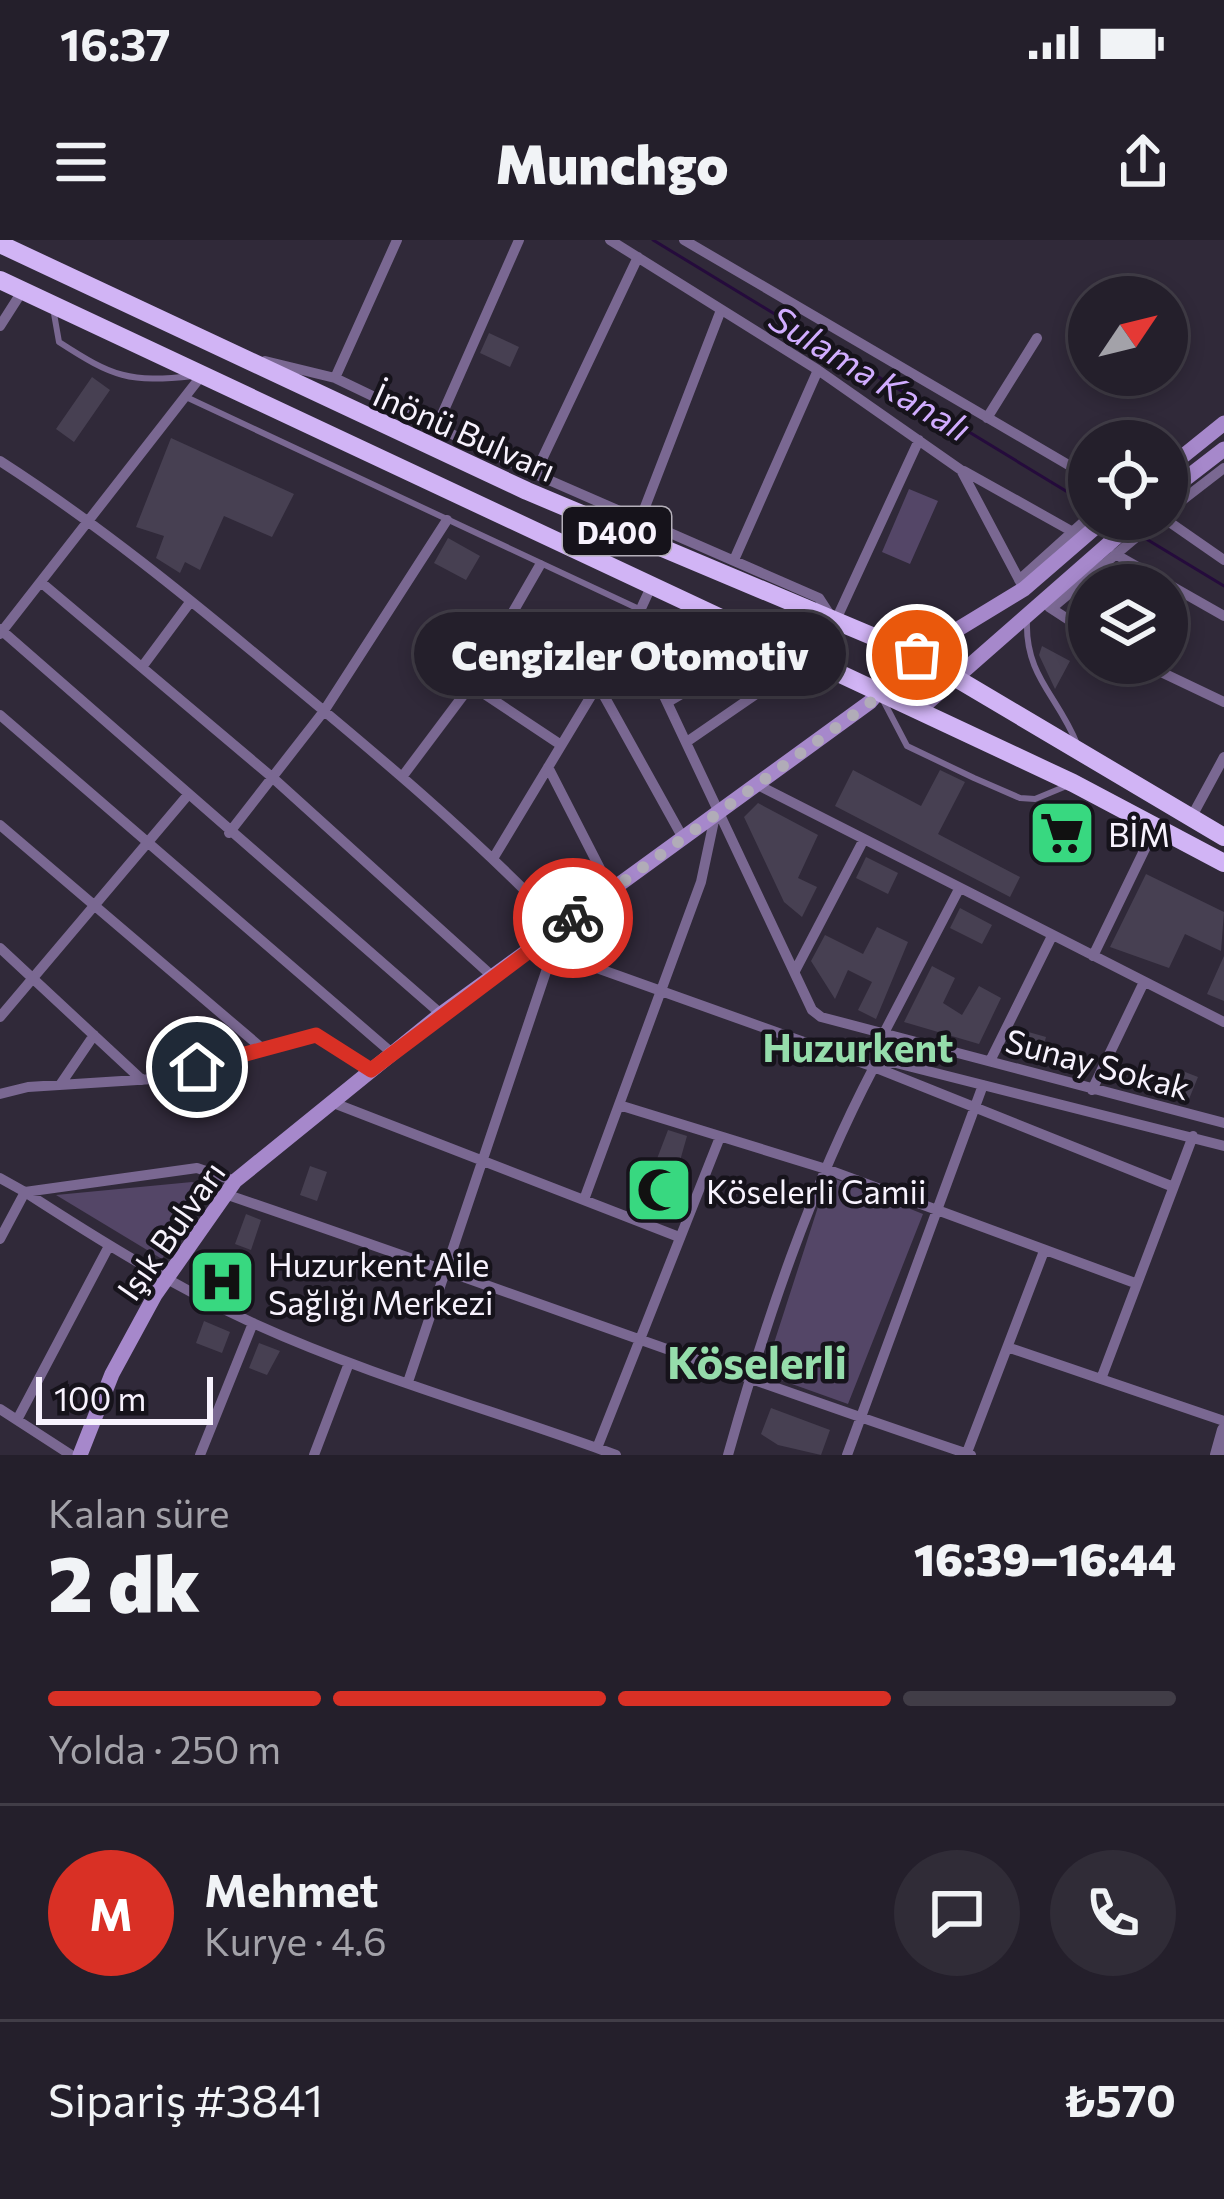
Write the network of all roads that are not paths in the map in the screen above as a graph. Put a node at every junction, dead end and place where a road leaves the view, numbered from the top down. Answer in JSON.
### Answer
{"nodes":[{"id":1,"x":397,"y":240,"type":"edge"},
{"id":2,"x":519,"y":240,"type":"edge"},
{"id":3,"x":610,"y":240,"type":"edge"},
{"id":4,"x":684,"y":240,"type":"edge"},
{"id":5,"x":0,"y":244,"type":"edge"},
{"id":6,"x":638,"y":257,"type":"junction"},
{"id":7,"x":0,"y":280,"type":"edge"},
{"id":8,"x":23,"y":290,"type":"junction"},
{"id":9,"x":52,"y":305,"type":"junction"},
{"id":10,"x":721,"y":310,"type":"junction"},
{"id":11,"x":2,"y":319,"type":"edge"},
{"id":12,"x":1037,"y":338,"type":"dead end"},
{"id":13,"x":222,"y":351,"type":"junction"},
{"id":14,"x":818,"y":370,"type":"junction"},
{"id":15,"x":202,"y":375,"type":"junction"},
{"id":16,"x":335,"y":378,"type":"junction"},
{"id":17,"x":186,"y":397,"type":"junction"},
{"id":18,"x":987,"y":418,"type":"junction"},
{"id":19,"x":1224,"y":423,"type":"edge"},
{"id":20,"x":437,"y":426,"type":"junction"},
{"id":21,"x":919,"y":440,"type":"junction"},
{"id":22,"x":1224,"y":449,"type":"edge"},
{"id":23,"x":1188,"y":452,"type":"edge"},
{"id":24,"x":0,"y":460,"type":"edge"},
{"id":25,"x":1068,"y":466,"type":"edge"},
{"id":26,"x":1224,"y":468,"type":"edge"},
{"id":27,"x":961,"y":470,"type":"junction"},
{"id":28,"x":535,"y":474,"type":"junction"},
{"id":29,"x":1188,"y":477,"type":"edge"},
{"id":30,"x":1188,"y":497,"type":"edge"},
{"id":31,"x":1068,"y":515,"type":"edge"},
{"id":32,"x":92,"y":520,"type":"junction"},
{"id":33,"x":447,"y":520,"type":"junction"},
{"id":34,"x":640,"y":520,"type":"junction"},
{"id":35,"x":1188,"y":535,"type":"edge"},
{"id":36,"x":1071,"y":540,"type":"edge"},
{"id":37,"x":1124,"y":540,"type":"edge"},
{"id":38,"x":1114,"y":549,"type":"junction"},
{"id":39,"x":734,"y":560,"type":"junction"},
{"id":40,"x":1224,"y":560,"type":"edge"},
{"id":41,"x":540,"y":565,"type":"junction"},
{"id":42,"x":43,"y":584,"type":"junction"},
{"id":43,"x":1022,"y":584,"type":"junction"},
{"id":44,"x":650,"y":589,"type":"junction"},
{"id":45,"x":191,"y":601,"type":"junction"},
{"id":46,"x":1040,"y":608,"type":"junction"},
{"id":47,"x":639,"y":609,"type":"junction"},
{"id":48,"x":1224,"y":616,"type":"edge"},
{"id":49,"x":835,"y":622,"type":"junction"},
{"id":50,"x":1068,"y":622,"type":"edge"},
{"id":51,"x":632,"y":628,"type":"junction"},
{"id":52,"x":1,"y":632,"type":"edge"},
{"id":53,"x":762,"y":639,"type":"junction"},
{"id":54,"x":801,"y":655,"type":"junction"},
{"id":55,"x":917,"y":655,"type":"junction"},
{"id":56,"x":142,"y":667,"type":"junction"},
{"id":57,"x":958,"y":676,"type":"junction"},
{"id":58,"x":1186,"y":684,"type":"edge"},
{"id":59,"x":471,"y":685,"type":"junction"},
{"id":60,"x":598,"y":685,"type":"junction"},
{"id":61,"x":881,"y":693,"type":"junction"},
{"id":62,"x":668,"y":702,"type":"junction"},
{"id":63,"x":1224,"y":702,"type":"edge"},
{"id":64,"x":324,"y":711,"type":"junction"},
{"id":65,"x":918,"y":711,"type":"junction"},
{"id":66,"x":0,"y":715,"type":"edge"},
{"id":67,"x":688,"y":741,"type":"junction"},
{"id":68,"x":561,"y":745,"type":"junction"},
{"id":69,"x":1078,"y":747,"type":"junction"},
{"id":70,"x":1224,"y":758,"type":"edge"},
{"id":71,"x":548,"y":767,"type":"junction"},
{"id":72,"x":402,"y":777,"type":"junction"},
{"id":73,"x":272,"y":778,"type":"junction"},
{"id":74,"x":1073,"y":783,"type":"junction"},
{"id":75,"x":758,"y":785,"type":"junction"},
{"id":76,"x":187,"y":796,"type":"junction"},
{"id":77,"x":718,"y":813,"type":"junction"},
{"id":78,"x":1191,"y":819,"type":"junction"},
{"id":79,"x":0,"y":825,"type":"edge"},
{"id":80,"x":1156,"y":826,"type":"junction"},
{"id":81,"x":229,"y":833,"type":"junction"},
{"id":82,"x":1224,"y":836,"type":"edge"},
{"id":83,"x":683,"y":838,"type":"junction"},
{"id":84,"x":149,"y":841,"type":"junction"},
{"id":85,"x":863,"y":841,"type":"junction"},
{"id":86,"x":494,"y":857,"type":"junction"},
{"id":87,"x":1224,"y":863,"type":"edge"},
{"id":88,"x":611,"y":890,"type":"junction"},
{"id":89,"x":958,"y":891,"type":"junction"},
{"id":90,"x":92,"y":903,"type":"junction"},
{"id":91,"x":561,"y":927,"type":"junction"},
{"id":92,"x":1052,"y":936,"type":"junction"},
{"id":93,"x":0,"y":948,"type":"edge"},
{"id":94,"x":552,"y":952,"type":"junction"},
{"id":95,"x":1093,"y":956,"type":"junction"},
{"id":96,"x":794,"y":971,"type":"junction"},
{"id":97,"x":33,"y":976,"type":"junction"},
{"id":98,"x":492,"y":976,"type":"junction"},
{"id":99,"x":1143,"y":984,"type":"junction"},
{"id":100,"x":658,"y":990,"type":"junction"},
{"id":101,"x":441,"y":1014,"type":"junction"},
{"id":102,"x":0,"y":1017,"type":"edge"},
{"id":103,"x":1224,"y":1022,"type":"edge"},
{"id":104,"x":884,"y":1033,"type":"junction"},
{"id":105,"x":94,"y":1034,"type":"junction"},
{"id":106,"x":263,"y":1049,"type":"junction"},
{"id":107,"x":392,"y":1053,"type":"junction"},
{"id":108,"x":990,"y":1061,"type":"junction"},
{"id":109,"x":874,"y":1067,"type":"junction"},
{"id":110,"x":371,"y":1070,"type":"junction"},
{"id":111,"x":142,"y":1080,"type":"junction"},
{"id":112,"x":60,"y":1085,"type":"junction"},
{"id":113,"x":983,"y":1085,"type":"junction"},
{"id":114,"x":1093,"y":1090,"type":"junction"},
{"id":115,"x":0,"y":1094,"type":"edge"},
{"id":116,"x":331,"y":1102,"type":"junction"},
{"id":117,"x":620,"y":1105,"type":"junction"},
{"id":118,"x":975,"y":1109,"type":"junction"},
{"id":119,"x":1224,"y":1124,"type":"edge"},
{"id":120,"x":1192,"y":1136,"type":"junction"},
{"id":121,"x":720,"y":1137,"type":"junction"},
{"id":122,"x":1224,"y":1146,"type":"edge"},
{"id":123,"x":484,"y":1158,"type":"junction"},
{"id":124,"x":826,"y":1169,"type":"junction"},
{"id":125,"x":0,"y":1178,"type":"edge"},
{"id":126,"x":1172,"y":1186,"type":"junction"},
{"id":127,"x":230,"y":1187,"type":"junction"},
{"id":128,"x":26,"y":1192,"type":"junction"},
{"id":129,"x":585,"y":1197,"type":"junction"},
{"id":130,"x":934,"y":1209,"type":"junction"},
{"id":131,"x":679,"y":1237,"type":"junction"},
{"id":132,"x":0,"y":1240,"type":"edge"},
{"id":133,"x":110,"y":1246,"type":"junction"},
{"id":134,"x":1044,"y":1251,"type":"junction"},
{"id":135,"x":445,"y":1269,"type":"junction"},
{"id":136,"x":167,"y":1278,"type":"junction"},
{"id":137,"x":1135,"y":1283,"type":"junction"},
{"id":138,"x":253,"y":1323,"type":"junction"},
{"id":139,"x":638,"y":1337,"type":"junction"},
{"id":140,"x":1010,"y":1348,"type":"junction"},
{"id":141,"x":350,"y":1363,"type":"junction"},
{"id":142,"x":1101,"y":1378,"type":"junction"},
{"id":143,"x":408,"y":1382,"type":"junction"},
{"id":144,"x":748,"y":1382,"type":"junction"},
{"id":145,"x":0,"y":1409,"type":"edge"},
{"id":146,"x":17,"y":1420,"type":"junction"},
{"id":147,"x":860,"y":1420,"type":"junction"},
{"id":148,"x":1224,"y":1426,"type":"edge"},
{"id":149,"x":597,"y":1448,"type":"junction"},
{"id":150,"x":578,"y":1449,"type":"edge"},
{"id":151,"x":968,"y":1454,"type":"edge"},
{"id":152,"x":76,"y":1455,"type":"edge"},
{"id":153,"x":200,"y":1455,"type":"edge"},
{"id":154,"x":314,"y":1455,"type":"edge"},
{"id":155,"x":616,"y":1455,"type":"edge"},
{"id":156,"x":728,"y":1455,"type":"edge"},
{"id":157,"x":848,"y":1455,"type":"edge"},
{"id":158,"x":1216,"y":1455,"type":"edge"}],
"edges":[{"from":1,"to":16,"type":"street"},
{"from":2,"to":20,"type":"street"},
{"from":3,"to":6,"type":"street"},
{"from":4,"to":18,"type":"street"},
{"from":5,"to":13,"type":"highway","name":"İnönü Bulvarı","number":"D400"},
{"from":6,"to":10,"type":"street"},
{"from":6,"to":28,"type":"street"},
{"from":7,"to":8,"type":"highway","name":"İnönü Bulvarı","number":"D400"},
{"from":8,"to":9,"type":"highway","name":"İnönü Bulvarı","number":"D400"},
{"from":8,"to":11,"type":"street"},
{"from":9,"to":15,"type":"highway","name":"İnönü Bulvarı","number":"D400"},
{"from":9,"to":15,"type":"lane"},
{"from":10,"to":14,"type":"street"},
{"from":10,"to":34,"type":"street"},
{"from":12,"to":18,"type":"street"},
{"from":13,"to":16,"type":"street"},
{"from":13,"to":49,"type":"highway","name":"İnönü Bulvarı","number":"D400"},
{"from":14,"to":21,"type":"street"},
{"from":14,"to":39,"type":"street"},
{"from":15,"to":17,"type":"street"},
{"from":15,"to":44,"type":"highway","name":"İnönü Bulvarı","number":"D400"},
{"from":16,"to":20,"type":"street"},
{"from":17,"to":32,"type":"street"},
{"from":17,"to":33,"type":"lane"},
{"from":18,"to":25,"type":"street"},
{"from":19,"to":23,"type":"main road"},
{"from":20,"to":28,"type":"street"},
{"from":21,"to":27,"type":"street"},
{"from":21,"to":49,"type":"street"},
{"from":22,"to":29,"type":"main road"},
{"from":24,"to":32,"type":"street"},
{"from":26,"to":30,"type":"street"},
{"from":27,"to":31,"type":"street"},
{"from":27,"to":43,"type":"street"},
{"from":28,"to":34,"type":"street"},
{"from":32,"to":42,"type":"street"},
{"from":32,"to":45,"type":"street"},
{"from":33,"to":41,"type":"lane"},
{"from":33,"to":64,"type":"street"},
{"from":34,"to":39,"type":"street"},
{"from":35,"to":40,"type":"street"},
{"from":36,"to":43,"type":"main road","name":"Işık Bulvarı"},
{"from":37,"to":38,"type":"main road"},
{"from":38,"to":46,"type":"main road"},
{"from":38,"to":48,"type":"street"},
{"from":39,"to":49,"type":"street"},
{"from":41,"to":47,"type":"lane"},
{"from":41,"to":59,"type":"street"},
{"from":42,"to":52,"type":"street"},
{"from":42,"to":56,"type":"street"},
{"from":43,"to":55,"type":"main road","name":"Işık Bulvarı"},
{"from":44,"to":47,"type":"street"},
{"from":44,"to":53,"type":"highway","name":"İnönü Bulvarı","number":"D400"},
{"from":45,"to":56,"type":"street"},
{"from":45,"to":64,"type":"street"},
{"from":46,"to":50,"type":"street"},
{"from":46,"to":57,"type":"main road"},
{"from":46,"to":69,"type":"lane"},
{"from":47,"to":51,"type":"street"},
{"from":49,"to":55,"type":"highway","name":"İnönü Bulvarı","number":"D400"},
{"from":51,"to":60,"type":"street"},
{"from":51,"to":62,"type":"street","name":"Sunay Sokak"},
{"from":52,"to":76,"type":"street"},
{"from":53,"to":54,"type":"highway","name":"İnönü Bulvarı","number":"D400"},
{"from":53,"to":62,"type":"street"},
{"from":54,"to":61,"type":"highway","name":"İnönü Bulvarı","number":"D400"},
{"from":54,"to":67,"type":"street"},
{"from":55,"to":57,"type":"highway","name":"İnönü Bulvarı","number":"D400"},
{"from":55,"to":61,"type":"main road","name":"Işık Bulvarı"},
{"from":56,"to":73,"type":"street"},
{"from":57,"to":65,"type":"main road"},
{"from":57,"to":69,"type":"highway","name":"İnönü Bulvarı","number":"D400"},
{"from":58,"to":63,"type":"street"},
{"from":59,"to":68,"type":"street"},
{"from":59,"to":72,"type":"street"},
{"from":60,"to":68,"type":"street"},
{"from":60,"to":83,"type":"street"},
{"from":61,"to":65,"type":"highway","number":"D400"},
{"from":61,"to":74,"type":"lane"},
{"from":61,"to":75,"type":"main road","name":"Işık Bulvarı"},
{"from":62,"to":67,"type":"street","name":"Sunay Sokak"},
{"from":64,"to":72,"type":"street"},
{"from":64,"to":73,"type":"street"},
{"from":65,"to":74,"type":"highway","number":"D400"},
{"from":66,"to":84,"type":"street"},
{"from":67,"to":77,"type":"street","name":"Sunay Sokak"},
{"from":68,"to":71,"type":"street"},
{"from":69,"to":78,"type":"highway","name":"İnönü Bulvarı","number":"D400"},
{"from":70,"to":78,"type":"street"},
{"from":71,"to":86,"type":"street"},
{"from":71,"to":88,"type":"street"},
{"from":72,"to":86,"type":"street"},
{"from":73,"to":81,"type":"street"},
{"from":73,"to":98,"type":"street"},
{"from":74,"to":80,"type":"highway","number":"D400"},
{"from":75,"to":77,"type":"main road","name":"Işık Bulvarı"},
{"from":75,"to":85,"type":"street"},
{"from":76,"to":81,"type":"street"},
{"from":76,"to":84,"type":"street"},
{"from":77,"to":83,"type":"main road","name":"Işık Bulvarı"},
{"from":77,"to":96,"type":"street","name":"Sunay Sokak"},
{"from":77,"to":100,"type":"street"},
{"from":78,"to":82,"type":"highway","name":"İnönü Bulvarı","number":"D400"},
{"from":79,"to":90,"type":"street"},
{"from":80,"to":87,"type":"highway","number":"D400"},
{"from":80,"to":95,"type":"street"},
{"from":81,"to":101,"type":"street"},
{"from":83,"to":88,"type":"main road","name":"Işık Bulvarı"},
{"from":84,"to":90,"type":"street"},
{"from":84,"to":107,"type":"street"},
{"from":85,"to":89,"type":"street"},
{"from":85,"to":96,"type":"street"},
{"from":86,"to":91,"type":"street"},
{"from":88,"to":91,"type":"main road","name":"Işık Bulvarı"},
{"from":89,"to":92,"type":"street"},
{"from":89,"to":104,"type":"street"},
{"from":90,"to":97,"type":"street"},
{"from":90,"to":106,"type":"street"},
{"from":91,"to":94,"type":"street"},
{"from":91,"to":98,"type":"main road","name":"Işık Bulvarı"},
{"from":92,"to":95,"type":"street"},
{"from":92,"to":108,"type":"street"},
{"from":93,"to":97,"type":"street"},
{"from":94,"to":100,"type":"street"},
{"from":94,"to":123,"type":"street"},
{"from":95,"to":99,"type":"street"},
{"from":96,"to":104,"type":"street","name":"Sunay Sokak"},
{"from":97,"to":102,"type":"street"},
{"from":97,"to":105,"type":"street"},
{"from":98,"to":101,"type":"main road","name":"Işık Bulvarı"},
{"from":99,"to":103,"type":"street"},
{"from":99,"to":114,"type":"street"},
{"from":100,"to":109,"type":"street"},
{"from":100,"to":117,"type":"street"},
{"from":101,"to":107,"type":"main road","name":"Işık Bulvarı"},
{"from":104,"to":108,"type":"street","name":"Sunay Sokak"},
{"from":105,"to":111,"type":"street"},
{"from":105,"to":112,"type":"street"},
{"from":106,"to":110,"type":"street"},
{"from":106,"to":111,"type":"street"},
{"from":107,"to":110,"type":"main road","name":"Işık Bulvarı"},
{"from":108,"to":114,"type":"street","name":"Sunay Sokak"},
{"from":109,"to":113,"type":"street","name":"Sunay Sokak"},
{"from":109,"to":118,"type":"street"},
{"from":109,"to":124,"type":"street"},
{"from":110,"to":116,"type":"main road","name":"Işık Bulvarı"},
{"from":111,"to":112,"type":"street"},
{"from":112,"to":115,"type":"street"},
{"from":113,"to":118,"type":"street"},
{"from":113,"to":120,"type":"street","name":"Sunay Sokak"},
{"from":114,"to":119,"type":"street","name":"Sunay Sokak"},
{"from":116,"to":123,"type":"street"},
{"from":116,"to":127,"type":"main road","name":"Işık Bulvarı"},
{"from":117,"to":121,"type":"street"},
{"from":117,"to":129,"type":"street"},
{"from":118,"to":126,"type":"street"},
{"from":118,"to":130,"type":"street"},
{"from":120,"to":122,"type":"street","name":"Sunay Sokak"},
{"from":120,"to":126,"type":"street"},
{"from":121,"to":124,"type":"street"},
{"from":121,"to":131,"type":"street"},
{"from":123,"to":129,"type":"street"},
{"from":123,"to":135,"type":"street"},
{"from":124,"to":130,"type":"street"},
{"from":124,"to":144,"type":"street"},
{"from":125,"to":128,"type":"street"},
{"from":126,"to":137,"type":"street"},
{"from":127,"to":128,"type":"street"},
{"from":127,"to":135,"type":"street"},
{"from":127,"to":136,"type":"main road","name":"Işık Bulvarı"},
{"from":128,"to":132,"type":"street"},
{"from":128,"to":133,"type":"street"},
{"from":129,"to":131,"type":"street"},
{"from":130,"to":134,"type":"street"},
{"from":130,"to":147,"type":"street"},
{"from":131,"to":139,"type":"street"},
{"from":133,"to":136,"type":"street"},
{"from":133,"to":146,"type":"street"},
{"from":134,"to":137,"type":"street"},
{"from":134,"to":140,"type":"street"},
{"from":135,"to":139,"type":"street"},
{"from":135,"to":143,"type":"street"},
{"from":136,"to":138,"type":"street"},
{"from":136,"to":152,"type":"main road","name":"Işık Bulvarı"},
{"from":137,"to":142,"type":"street"},
{"from":138,"to":141,"type":"street"},
{"from":138,"to":153,"type":"street"},
{"from":139,"to":144,"type":"street"},
{"from":139,"to":149,"type":"street"},
{"from":140,"to":142,"type":"street"},
{"from":140,"to":151,"type":"street"},
{"from":141,"to":143,"type":"street"},
{"from":141,"to":154,"type":"street"},
{"from":142,"to":148,"type":"street"},
{"from":143,"to":150,"type":"street"},
{"from":144,"to":147,"type":"street"},
{"from":144,"to":156,"type":"street"},
{"from":145,"to":146,"type":"street"},
{"from":146,"to":152,"type":"street"},
{"from":147,"to":151,"type":"street"},
{"from":147,"to":157,"type":"street"},
{"from":148,"to":158,"type":"street"},
{"from":149,"to":150,"type":"street"},
{"from":149,"to":155,"type":"street"}]}
